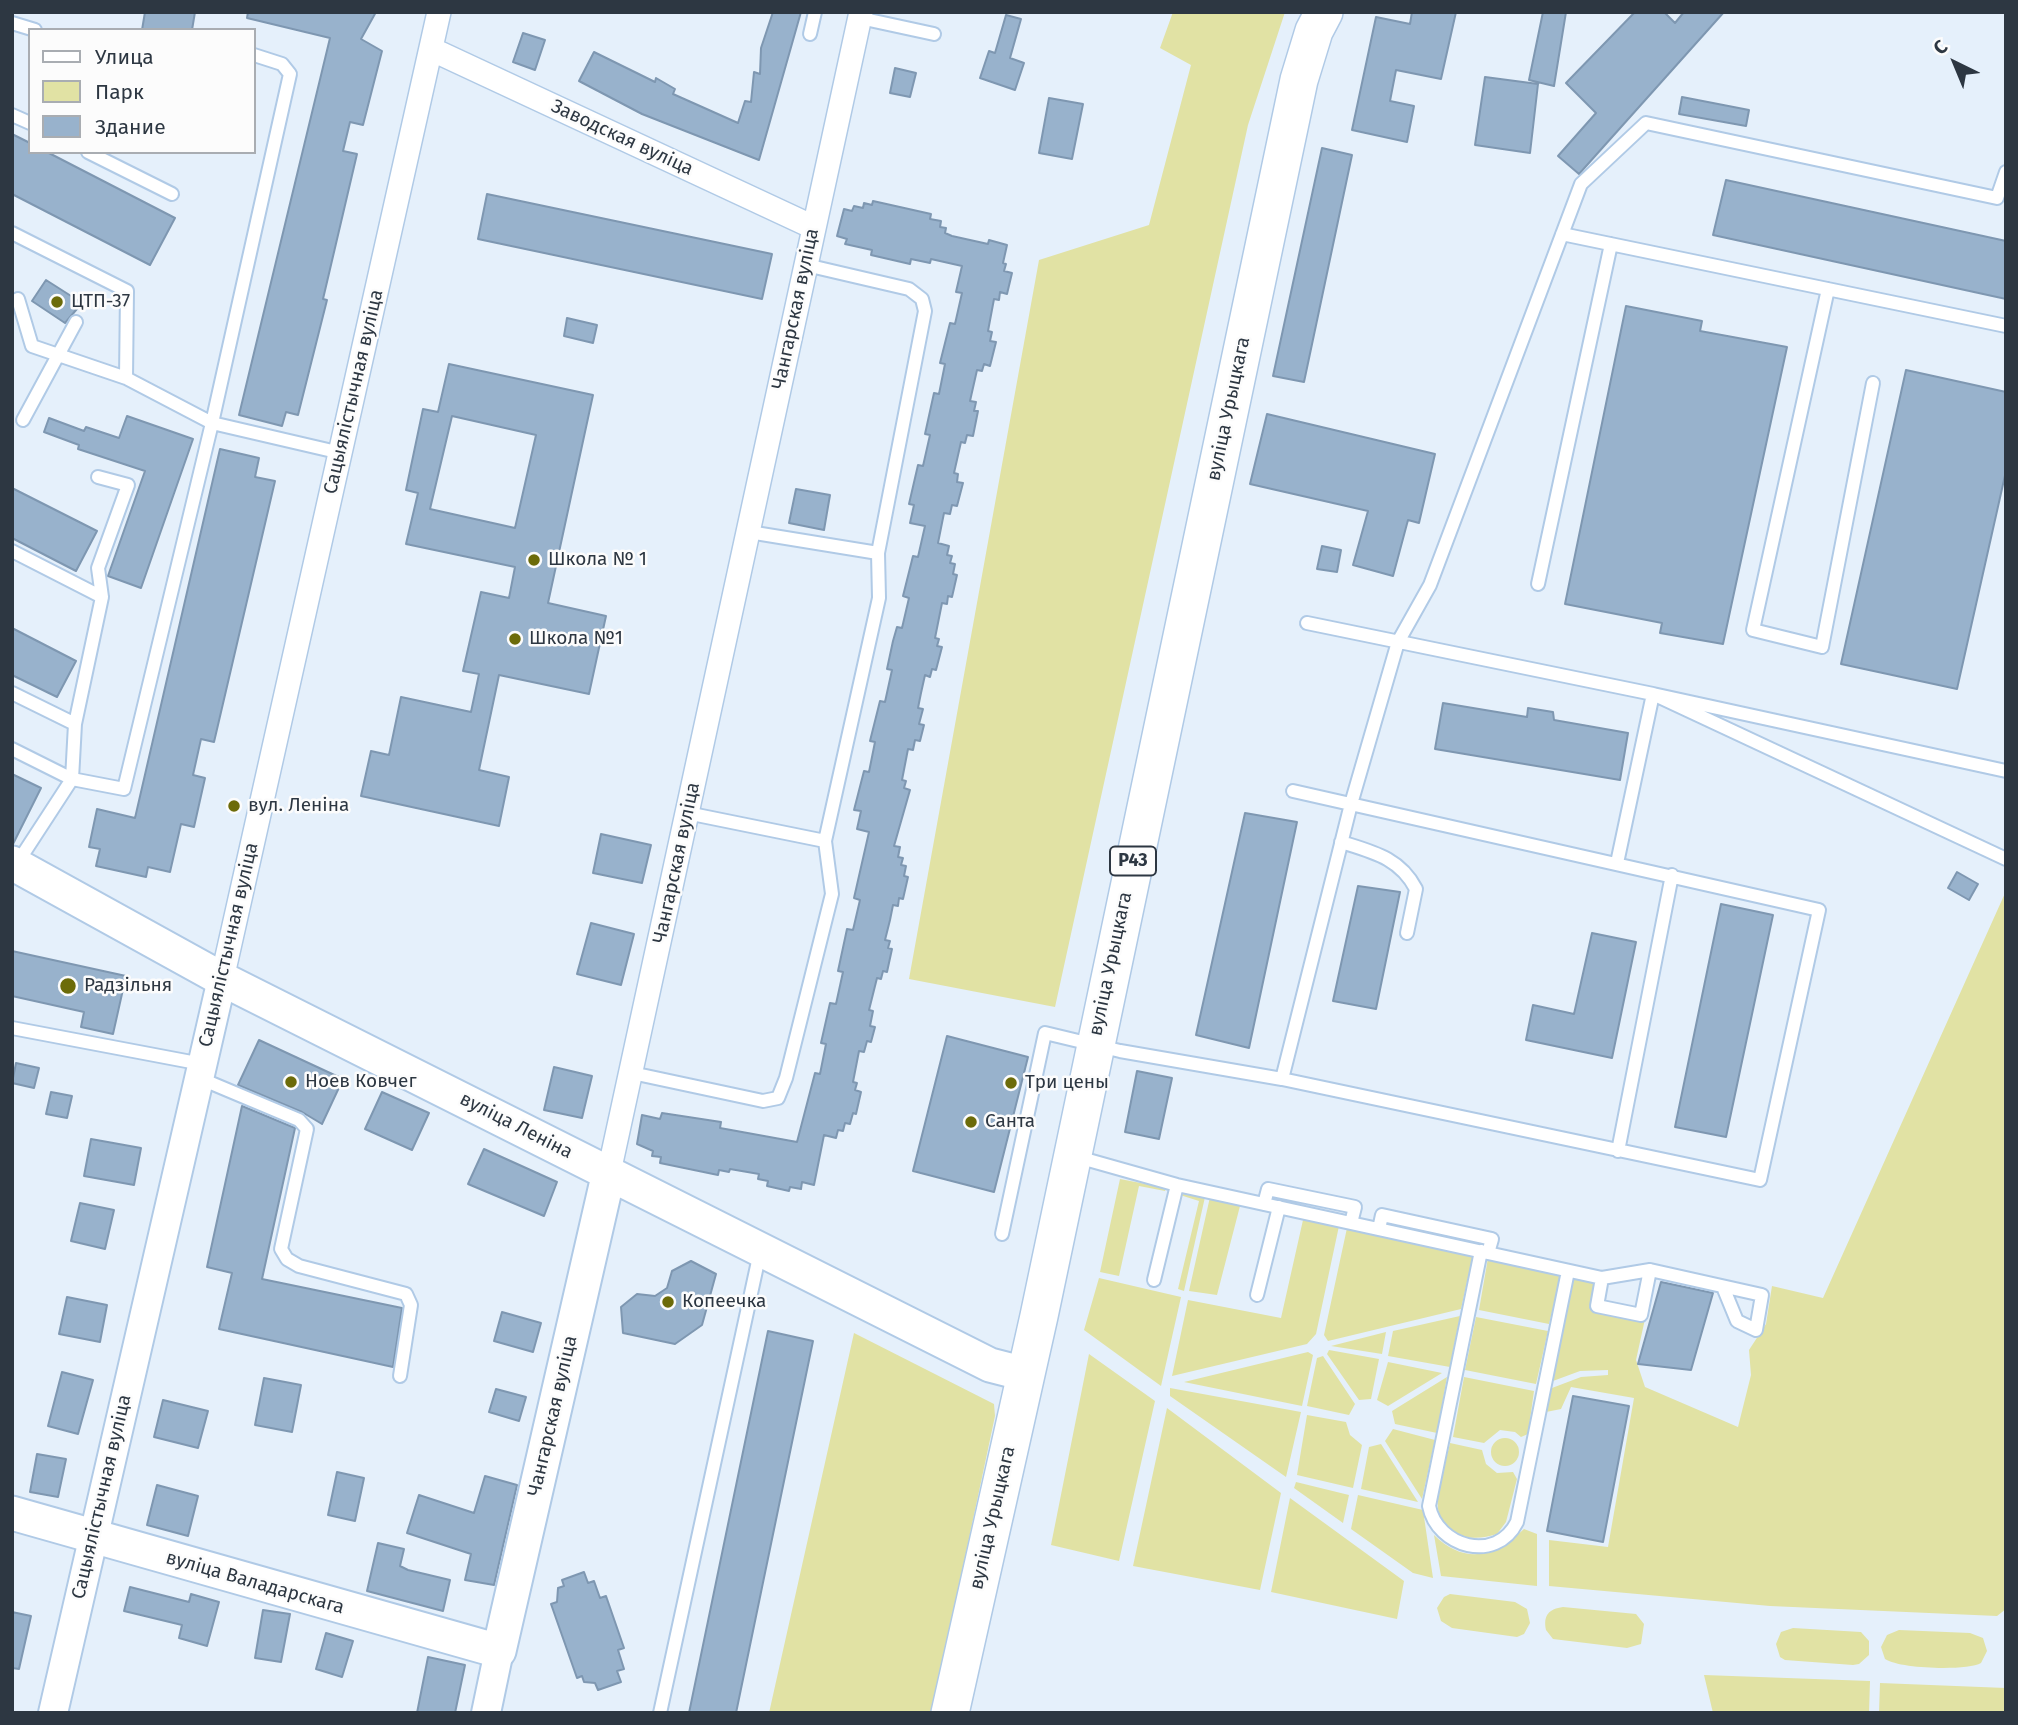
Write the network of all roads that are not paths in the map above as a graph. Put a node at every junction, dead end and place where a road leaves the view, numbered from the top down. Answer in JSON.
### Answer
{"nodes":[{"id":1,"x":439,"y":12,"type":"edge"},
{"id":2,"x":816,"y":12,"type":"edge"},
{"id":3,"x":1324,"y":12,"type":"edge"},
{"id":4,"x":861,"y":15,"type":"edge"},
{"id":5,"x":810,"y":34,"type":"dead end"},
{"id":6,"x":934,"y":34,"type":"dead end"},
{"id":7,"x":431,"y":49,"type":"junction"},
{"id":8,"x":256,"y":56,"type":"edge"},
{"id":9,"x":12,"y":115,"type":"edge"},
{"id":10,"x":28,"y":122,"type":"edge"},
{"id":11,"x":92,"y":154,"type":"edge"},
{"id":12,"x":2006,"y":172,"type":"edge"},
{"id":13,"x":172,"y":194,"type":"dead end"},
{"id":14,"x":2001,"y":198,"type":"edge"},
{"id":15,"x":813,"y":227,"type":"junction"},
{"id":16,"x":12,"y":233,"type":"edge"},
{"id":17,"x":1562,"y":234,"type":"junction"},
{"id":18,"x":1611,"y":244,"type":"junction"},
{"id":19,"x":806,"y":265,"type":"junction"},
{"id":20,"x":1828,"y":289,"type":"junction"},
{"id":21,"x":18,"y":299,"type":"dead end"},
{"id":22,"x":76,"y":323,"type":"dead end"},
{"id":23,"x":2006,"y":326,"type":"edge"},
{"id":24,"x":59,"y":355,"type":"junction"},
{"id":25,"x":126,"y":378,"type":"junction"},
{"id":26,"x":1873,"y":383,"type":"dead end"},
{"id":27,"x":23,"y":420,"type":"dead end"},
{"id":28,"x":212,"y":423,"type":"junction"},
{"id":29,"x":341,"y":453,"type":"junction"},
{"id":30,"x":97,"y":477,"type":"dead end"},
{"id":31,"x":749,"y":532,"type":"junction"},
{"id":32,"x":12,"y":551,"type":"edge"},
{"id":33,"x":878,"y":554,"type":"junction"},
{"id":34,"x":1538,"y":584,"type":"dead end"},
{"id":35,"x":102,"y":597,"type":"junction"},
{"id":36,"x":1307,"y":623,"type":"dead end"},
{"id":37,"x":1398,"y":642,"type":"junction"},
{"id":38,"x":12,"y":693,"type":"edge"},
{"id":39,"x":1653,"y":694,"type":"junction"},
{"id":40,"x":75,"y":724,"type":"junction"},
{"id":41,"x":12,"y":749,"type":"edge"},
{"id":42,"x":2006,"y":771,"type":"edge"},
{"id":43,"x":72,"y":779,"type":"junction"},
{"id":44,"x":1293,"y":791,"type":"dead end"},
{"id":45,"x":1351,"y":804,"type":"junction"},
{"id":46,"x":687,"y":813,"type":"junction"},
{"id":47,"x":825,"y":841,"type":"junction"},
{"id":48,"x":1341,"y":842,"type":"junction"},
{"id":49,"x":2006,"y":859,"type":"edge"},
{"id":50,"x":1617,"y":863,"type":"junction"},
{"id":51,"x":14,"y":864,"type":"edge"},
{"id":52,"x":1672,"y":875,"type":"junction"},
{"id":53,"x":1407,"y":933,"type":"dead end"},
{"id":54,"x":222,"y":979,"type":"junction"},
{"id":55,"x":12,"y":1028,"type":"edge"},
{"id":56,"x":1094,"y":1045,"type":"junction"},
{"id":57,"x":200,"y":1071,"type":"junction"},
{"id":58,"x":632,"y":1073,"type":"junction"},
{"id":59,"x":1282,"y":1079,"type":"junction"},
{"id":60,"x":1618,"y":1151,"type":"junction"},
{"id":61,"x":1070,"y":1155,"type":"junction"},
{"id":62,"x":609,"y":1172,"type":"junction"},
{"id":63,"x":1177,"y":1185,"type":"junction"},
{"id":64,"x":1264,"y":1204,"type":"junction"},
{"id":65,"x":1279,"y":1207,"type":"junction"},
{"id":66,"x":1351,"y":1223,"type":"junction"},
{"id":67,"x":1002,"y":1234,"type":"dead end"},
{"id":68,"x":760,"y":1252,"type":"junction"},
{"id":69,"x":1485,"y":1252,"type":"junction"},
{"id":70,"x":1568,"y":1270,"type":"junction"},
{"id":71,"x":1650,"y":1270,"type":"junction"},
{"id":72,"x":1602,"y":1278,"type":"junction"},
{"id":73,"x":1154,"y":1280,"type":"dead end"},
{"id":74,"x":1723,"y":1287,"type":"dead end"},
{"id":75,"x":1257,"y":1295,"type":"dead end"},
{"id":76,"x":1025,"y":1374,"type":"junction"},
{"id":77,"x":400,"y":1376,"type":"dead end"},
{"id":78,"x":12,"y":1513,"type":"edge"},
{"id":79,"x":93,"y":1538,"type":"junction"},
{"id":80,"x":499,"y":1651,"type":"junction"},
{"id":81,"x":53,"y":1713,"type":"edge"},
{"id":82,"x":485,"y":1713,"type":"edge"},
{"id":83,"x":660,"y":1713,"type":"edge"},
{"id":84,"x":950,"y":1713,"type":"edge"}],
"edges":[{"from":1,"to":7,"type":"street","name":"Сацыялістычная вуліца"},
{"from":2,"to":5,"type":"lane"},
{"from":3,"to":56,"type":"main road","name":"вуліца Урыцкага","number":"Р43"},
{"from":4,"to":6,"type":"lane"},
{"from":4,"to":15,"type":"street","name":"Чангарская вуліца"},
{"from":7,"to":15,"type":"street","name":"Заводская вуліца"},
{"from":7,"to":29,"type":"street","name":"Сацыялістычная вуліца"},
{"from":8,"to":28,"type":"lane"},
{"from":9,"to":10,"type":"lane"},
{"from":11,"to":13,"type":"lane"},
{"from":12,"to":14,"type":"lane"},
{"from":14,"to":17,"type":"lane"},
{"from":15,"to":19,"type":"street","name":"Чангарская вуліца"},
{"from":16,"to":25,"type":"lane"},
{"from":17,"to":18,"type":"lane"},
{"from":17,"to":37,"type":"lane"},
{"from":18,"to":20,"type":"lane"},
{"from":18,"to":34,"type":"lane"},
{"from":19,"to":31,"type":"street","name":"Чангарская вуліца"},
{"from":19,"to":33,"type":"lane"},
{"from":20,"to":23,"type":"lane"},
{"from":20,"to":26,"type":"lane"},
{"from":21,"to":24,"type":"lane"},
{"from":22,"to":24,"type":"lane"},
{"from":24,"to":25,"type":"lane"},
{"from":24,"to":27,"type":"lane"},
{"from":25,"to":28,"type":"lane"},
{"from":28,"to":29,"type":"lane"},
{"from":28,"to":43,"type":"lane"},
{"from":29,"to":54,"type":"street","name":"Сацыялістычная вуліца"},
{"from":30,"to":35,"type":"lane"},
{"from":31,"to":33,"type":"lane"},
{"from":31,"to":46,"type":"street","name":"Чангарская вуліца"},
{"from":32,"to":35,"type":"lane"},
{"from":33,"to":47,"type":"lane"},
{"from":35,"to":40,"type":"lane"},
{"from":36,"to":37,"type":"lane"},
{"from":37,"to":39,"type":"lane"},
{"from":37,"to":45,"type":"lane"},
{"from":38,"to":40,"type":"lane"},
{"from":39,"to":42,"type":"lane"},
{"from":39,"to":49,"type":"lane"},
{"from":39,"to":50,"type":"lane"},
{"from":40,"to":43,"type":"lane"},
{"from":41,"to":43,"type":"lane"},
{"from":43,"to":51,"type":"lane"},
{"from":44,"to":45,"type":"lane"},
{"from":45,"to":48,"type":"lane"},
{"from":45,"to":50,"type":"lane"},
{"from":46,"to":47,"type":"lane"},
{"from":46,"to":58,"type":"street","name":"Чангарская вуліца"},
{"from":47,"to":58,"type":"lane"},
{"from":48,"to":53,"type":"lane"},
{"from":48,"to":59,"type":"lane"},
{"from":50,"to":52,"type":"lane"},
{"from":51,"to":54,"type":"main road","name":"вуліца Леніна"},
{"from":52,"to":60,"type":"lane"},
{"from":52,"to":60,"type":"lane"},
{"from":54,"to":57,"type":"street","name":"Сацыялістычная вуліца"},
{"from":54,"to":62,"type":"main road","name":"вуліца Леніна"},
{"from":55,"to":57,"type":"lane"},
{"from":56,"to":59,"type":"lane"},
{"from":56,"to":61,"type":"main road","name":"вуліца Урыцкага","number":"Р43"},
{"from":56,"to":67,"type":"lane"},
{"from":57,"to":77,"type":"lane"},
{"from":57,"to":79,"type":"street","name":"Сацыялістычная вуліца"},
{"from":58,"to":62,"type":"street","name":"Чангарская вуліца"},
{"from":59,"to":60,"type":"lane"},
{"from":61,"to":63,"type":"lane"},
{"from":61,"to":76,"type":"main road","name":"вуліца Урыцкага","number":"Р43"},
{"from":62,"to":68,"type":"main road","name":"вуліца Леніна"},
{"from":62,"to":80,"type":"main road","name":"Чангарская вуліца"},
{"from":63,"to":64,"type":"lane"},
{"from":63,"to":73,"type":"lane"},
{"from":64,"to":65,"type":"lane"},
{"from":64,"to":66,"type":"lane"},
{"from":65,"to":66,"type":"lane"},
{"from":65,"to":75,"type":"lane"},
{"from":66,"to":69,"type":"lane"},
{"from":68,"to":76,"type":"main road","name":"вуліца Леніна"},
{"from":68,"to":83,"type":"lane"},
{"from":69,"to":70,"type":"lane"},
{"from":69,"to":70,"type":"lane"},
{"from":70,"to":72,"type":"lane"},
{"from":71,"to":72,"type":"lane"},
{"from":71,"to":72,"type":"lane"},
{"from":71,"to":74,"type":"lane"},
{"from":76,"to":84,"type":"main road","name":"вуліца Урыцкага","number":"Р43"},
{"from":78,"to":79,"type":"main road","name":"вуліца Валадарскага"},
{"from":79,"to":80,"type":"main road","name":"вуліца Валадарскага"},
{"from":79,"to":81,"type":"street","name":"Сацыялістычная вуліца"},
{"from":80,"to":82,"type":"street","name":"Чангарская вуліца"}]}
